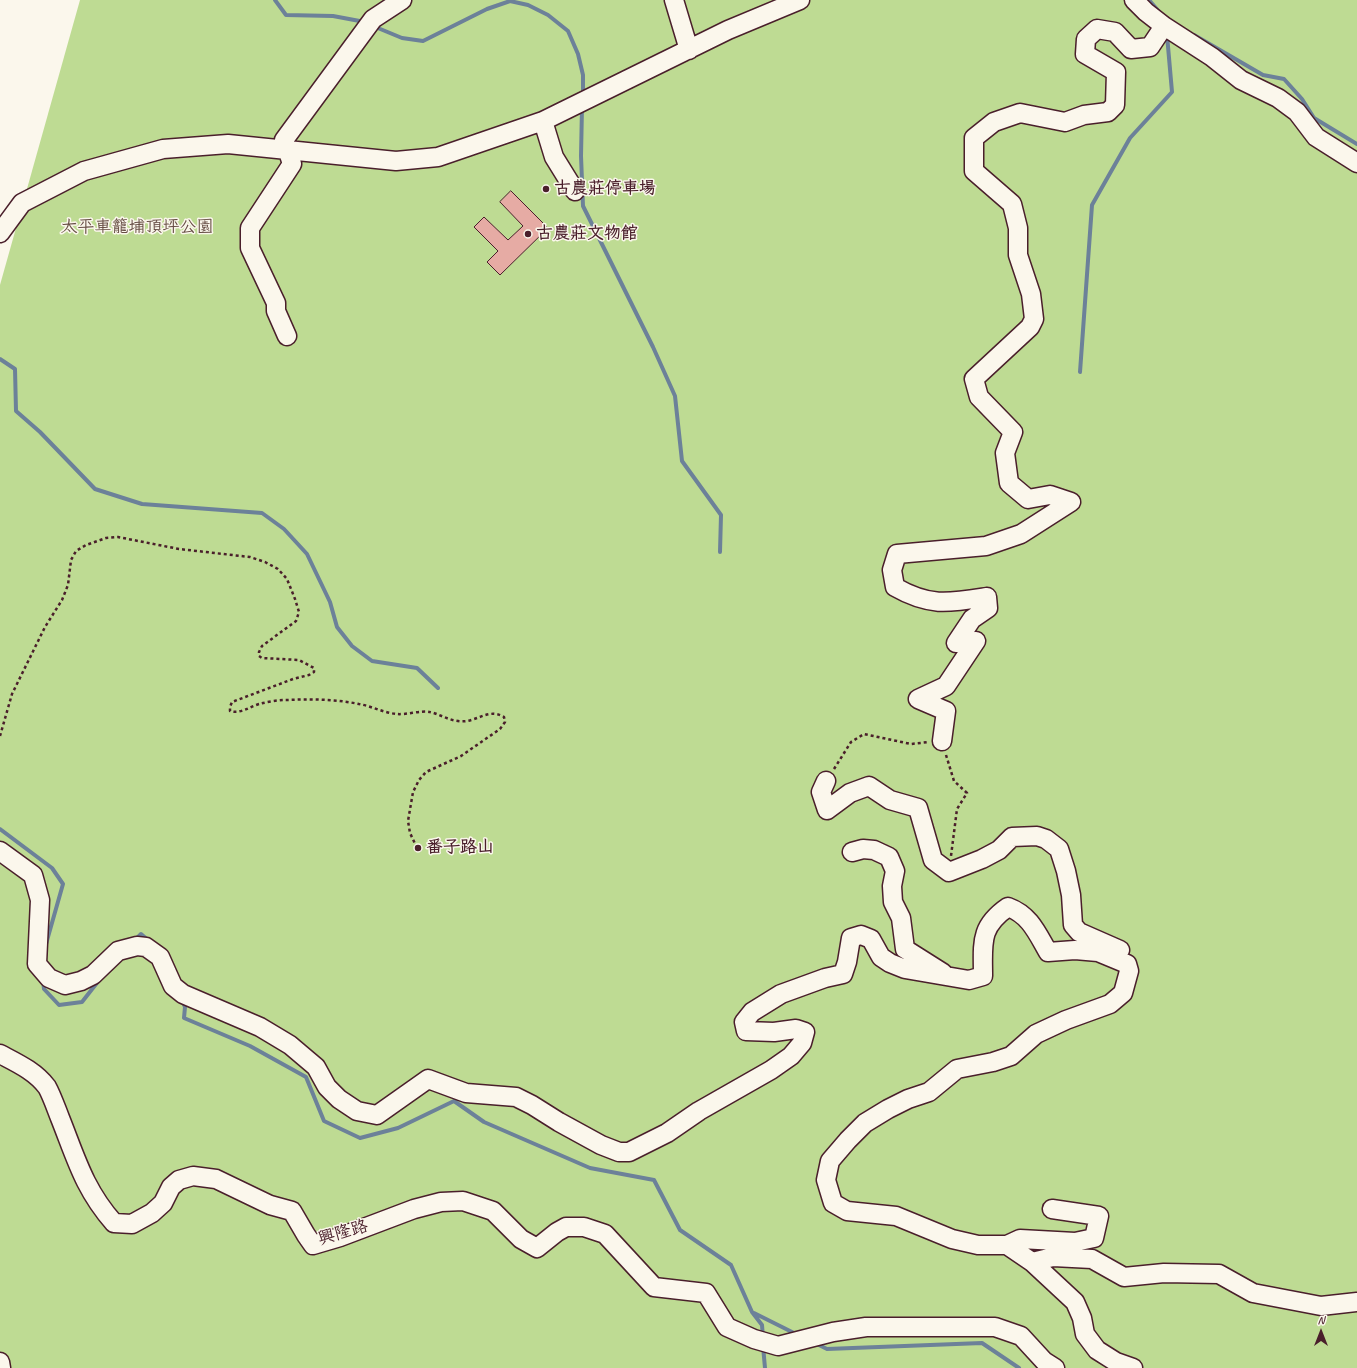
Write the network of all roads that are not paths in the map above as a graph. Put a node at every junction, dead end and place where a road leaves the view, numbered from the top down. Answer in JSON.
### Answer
{"nodes":[{"id":1,"x":402,"y":0,"type":"edge"},
{"id":2,"x":674,"y":0,"type":"edge"},
{"id":3,"x":798,"y":0,"type":"edge"},
{"id":4,"x":1134,"y":0,"type":"edge"},
{"id":5,"x":1164,"y":26,"type":"junction"},
{"id":6,"x":689,"y":50,"type":"junction"},
{"id":7,"x":543,"y":121,"type":"junction"},
{"id":8,"x":287,"y":150,"type":"junction"},
{"id":9,"x":1357,"y":163,"type":"edge"},
{"id":10,"x":575,"y":191,"type":"dead end"},
{"id":11,"x":0,"y":233,"type":"edge"},
{"id":12,"x":287,"y":336,"type":"dead end"},
{"id":13,"x":942,"y":741,"type":"road end"},
{"id":14,"x":826,"y":781,"type":"road end"},
{"id":15,"x":0,"y":851,"type":"edge"},
{"id":16,"x":852,"y":852,"type":"dead end"},
{"id":17,"x":1127,"y":964,"type":"junction"},
{"id":18,"x":948,"y":976,"type":"junction"},
{"id":19,"x":0,"y":1054,"type":"edge"},
{"id":20,"x":1052,"y":1209,"type":"dead end"},
{"id":21,"x":1007,"y":1245,"type":"junction"},
{"id":22,"x":1032,"y":1262,"type":"junction"},
{"id":23,"x":1357,"y":1302,"type":"edge"},
{"id":24,"x":0,"y":1362,"type":"edge"},
{"id":25,"x":1,"y":1368,"type":"edge"},
{"id":26,"x":1055,"y":1368,"type":"edge"},
{"id":27,"x":1133,"y":1368,"type":"edge"}],
"edges":[{"from":1,"to":8,"type":"street"},
{"from":2,"to":6,"type":"street"},
{"from":3,"to":6,"type":"street"},
{"from":4,"to":5,"type":"street"},
{"from":5,"to":9,"type":"street"},
{"from":5,"to":13,"type":"street"},
{"from":6,"to":7,"type":"street"},
{"from":7,"to":8,"type":"street"},
{"from":7,"to":10,"type":"street"},
{"from":8,"to":11,"type":"street"},
{"from":8,"to":12,"type":"street"},
{"from":14,"to":17,"type":"street"},
{"from":15,"to":18,"type":"street"},
{"from":16,"to":18,"type":"street"},
{"from":17,"to":18,"type":"street"},
{"from":17,"to":21,"type":"street"},
{"from":19,"to":26,"type":"street","name":"興隆路"},
{"from":20,"to":21,"type":"street"},
{"from":21,"to":22,"type":"street"},
{"from":22,"to":23,"type":"street"},
{"from":22,"to":27,"type":"street"},
{"from":24,"to":25,"type":"street"}]}
